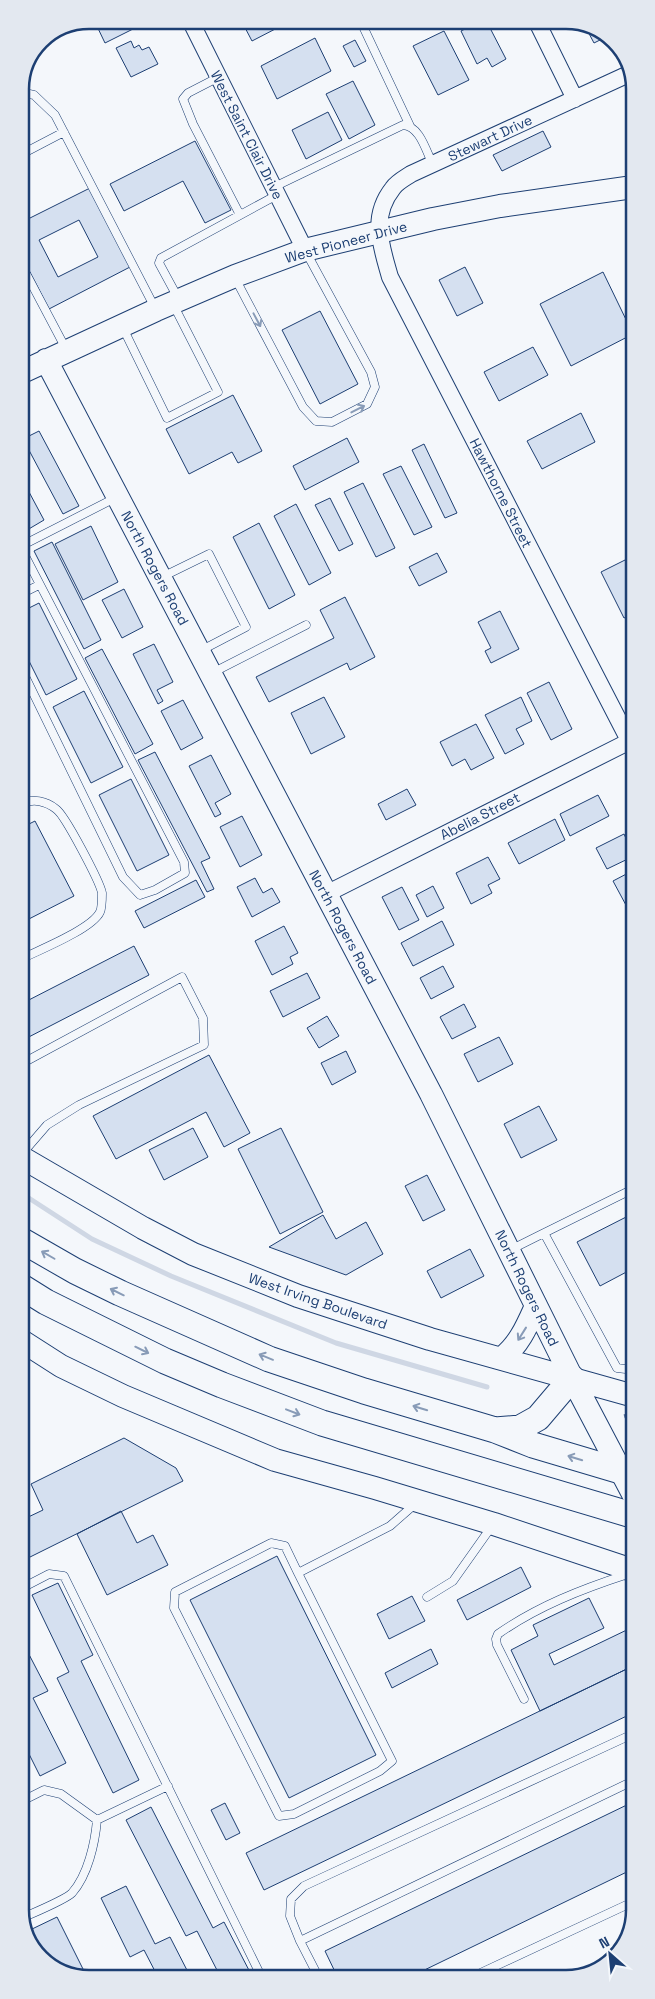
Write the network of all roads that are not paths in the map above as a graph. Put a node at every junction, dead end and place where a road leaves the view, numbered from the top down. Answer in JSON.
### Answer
{"nodes":[{"id":1,"x":194,"y":29,"type":"edge"},
{"id":2,"x":364,"y":29,"type":"edge"},
{"id":3,"x":540,"y":29,"type":"edge"},
{"id":4,"x":625,"y":76,"type":"edge"},
{"id":5,"x":218,"y":77,"type":"junction"},
{"id":6,"x":29,"y":93,"type":"edge"},
{"id":7,"x":575,"y":99,"type":"junction"},
{"id":8,"x":410,"y":126,"type":"junction"},
{"id":9,"x":64,"y":132,"type":"junction"},
{"id":10,"x":29,"y":150,"type":"edge"},
{"id":11,"x":433,"y":165,"type":"junction"},
{"id":12,"x":626,"y":189,"type":"edge"},
{"id":13,"x":275,"y":191,"type":"junction"},
{"id":14,"x":240,"y":215,"type":"junction"},
{"id":15,"x":378,"y":233,"type":"junction"},
{"id":16,"x":304,"y":250,"type":"junction"},
{"id":17,"x":234,"y":276,"type":"junction"},
{"id":18,"x":29,"y":279,"type":"edge"},
{"id":19,"x":169,"y":304,"type":"junction"},
{"id":20,"x":122,"y":325,"type":"junction"},
{"id":21,"x":66,"y":351,"type":"junction"},
{"id":22,"x":46,"y":360,"type":"junction"},
{"id":23,"x":29,"y":368,"type":"edge"},
{"id":24,"x":118,"y":497,"type":"junction"},
{"id":25,"x":29,"y":543,"type":"edge"},
{"id":26,"x":29,"y":564,"type":"edge"},
{"id":27,"x":160,"y":578,"type":"junction"},
{"id":28,"x":39,"y":585,"type":"junction"},
{"id":29,"x":29,"y":590,"type":"edge"},
{"id":30,"x":306,"y":625,"type":"dead end"},
{"id":31,"x":199,"y":652,"type":"junction"},
{"id":32,"x":210,"y":674,"type":"junction"},
{"id":33,"x":29,"y":684,"type":"edge"},
{"id":34,"x":626,"y":731,"type":"edge"},
{"id":35,"x":626,"y":746,"type":"edge"},
{"id":36,"x":29,"y":800,"type":"edge"},
{"id":37,"x":326,"y":894,"type":"junction"},
{"id":38,"x":29,"y":955,"type":"edge"},
{"id":39,"x":29,"y":1060,"type":"edge"},
{"id":40,"x":29,"y":1146,"type":"edge"},
{"id":41,"x":29,"y":1161,"type":"edge"},
{"id":42,"x":626,"y":1192,"type":"edge"},
{"id":43,"x":544,"y":1233,"type":"junction"},
{"id":44,"x":29,"y":1244,"type":"edge"},
{"id":45,"x":508,"y":1250,"type":"junction"},
{"id":46,"x":29,"y":1291,"type":"edge"},
{"id":47,"x":536,"y":1306,"type":"junction"},
{"id":48,"x":29,"y":1345,"type":"edge"},
{"id":49,"x":502,"y":1358,"type":"junction"},
{"id":50,"x":626,"y":1374,"type":"edge"},
{"id":51,"x":572,"y":1378,"type":"junction"},
{"id":52,"x":614,"y":1379,"type":"junction"},
{"id":53,"x":626,"y":1398,"type":"edge"},
{"id":54,"x":495,"y":1430,"type":"junction"},
{"id":55,"x":626,"y":1470,"type":"edge"},
{"id":56,"x":626,"y":1472,"type":"edge"},
{"id":57,"x":418,"y":1501,"type":"junction"},
{"id":58,"x":626,"y":1514,"type":"edge"},
{"id":59,"x":494,"y":1524,"type":"junction"},
{"id":60,"x":626,"y":1569,"type":"edge"},
{"id":61,"x":298,"y":1573,"type":"junction"},
{"id":62,"x":626,"y":1575,"type":"edge"},
{"id":63,"x":29,"y":1584,"type":"edge"},
{"id":64,"x":427,"y":1596,"type":"dead end"},
{"id":65,"x":524,"y":1699,"type":"dead end"},
{"id":66,"x":626,"y":1737,"type":"edge"},
{"id":67,"x":626,"y":1784,"type":"edge"},
{"id":68,"x":168,"y":1786,"type":"junction"},
{"id":69,"x":29,"y":1797,"type":"edge"},
{"id":70,"x":97,"y":1820,"type":"junction"},
{"id":71,"x":626,"y":1905,"type":"edge"},
{"id":72,"x":29,"y":1915,"type":"edge"},
{"id":73,"x":300,"y":1940,"type":"junction"},
{"id":74,"x":258,"y":1970,"type":"edge"},
{"id":75,"x":315,"y":1970,"type":"edge"},
{"id":76,"x":487,"y":1970,"type":"edge"}],
"edges":[{"from":1,"to":5,"type":"street","name":"West Saint Clair Drive"},
{"from":2,"to":8,"type":"lane"},
{"from":3,"to":7,"type":"street"},
{"from":4,"to":7,"type":"street","name":"Stewart Drive"},
{"from":5,"to":13,"type":"street","name":"West Saint Clair Drive"},
{"from":5,"to":14,"type":"lane"},
{"from":6,"to":9,"type":"lane"},
{"from":7,"to":11,"type":"street","name":"Stewart Drive"},
{"from":8,"to":11,"type":"lane"},
{"from":8,"to":13,"type":"lane"},
{"from":9,"to":10,"type":"lane"},
{"from":9,"to":19,"type":"lane"},
{"from":11,"to":15,"type":"street","name":"Stewart Drive"},
{"from":12,"to":15,"type":"street","name":"West Pioneer Drive"},
{"from":13,"to":14,"type":"lane"},
{"from":13,"to":16,"type":"street","name":"West Saint Clair Drive"},
{"from":14,"to":19,"type":"lane"},
{"from":15,"to":16,"type":"street","name":"West Pioneer Drive"},
{"from":15,"to":34,"type":"street","name":"Hawthorne Street"},
{"from":16,"to":17,"type":"street","name":"West Pioneer Drive"},
{"from":17,"to":16,"type":"lane","one_way":true},
{"from":17,"to":19,"type":"street","name":"West Pioneer Drive"},
{"from":18,"to":21,"type":"lane"},
{"from":19,"to":20,"type":"street","name":"West Pioneer Drive"},
{"from":19,"to":20,"type":"lane"},
{"from":20,"to":21,"type":"street","name":"West Pioneer Drive"},
{"from":21,"to":22,"type":"street","name":"West Pioneer Drive"},
{"from":22,"to":23,"type":"street","name":"West Pioneer Drive"},
{"from":22,"to":24,"type":"street","name":"North Rogers Road"},
{"from":24,"to":25,"type":"lane"},
{"from":24,"to":27,"type":"street","name":"North Rogers Road"},
{"from":26,"to":28,"type":"lane"},
{"from":27,"to":31,"type":"street","name":"North Rogers Road"},
{"from":27,"to":31,"type":"lane"},
{"from":28,"to":29,"type":"lane"},
{"from":28,"to":33,"type":"lane"},
{"from":30,"to":32,"type":"lane"},
{"from":31,"to":32,"type":"street","name":"North Rogers Road"},
{"from":32,"to":37,"type":"street","name":"North Rogers Road"},
{"from":35,"to":37,"type":"street","name":"Abelia Street"},
{"from":36,"to":38,"type":"lane"},
{"from":37,"to":45,"type":"street","name":"North Rogers Road"},
{"from":39,"to":40,"type":"lane"},
{"from":41,"to":49,"type":"street","name":"West Irving Boulevard"},
{"from":42,"to":43,"type":"lane"},
{"from":43,"to":45,"type":"lane"},
{"from":43,"to":52,"type":"lane"},
{"from":54,"to":44,"type":"main road","one_way":true},
{"from":45,"to":47,"type":"street","name":"North Rogers Road"},
{"from":46,"to":58,"type":"main road","one_way":true},
{"from":47,"to":49,"type":"street","one_way":true},
{"from":47,"to":51,"type":"street","name":"North Rogers Road"},
{"from":48,"to":57,"type":"street"},
{"from":49,"to":51,"type":"street","name":"West Irving Boulevard"},
{"from":50,"to":52,"type":"lane"},
{"from":51,"to":52,"type":"street","name":"West Irving Boulevard"},
{"from":51,"to":54,"type":"main road"},
{"from":51,"to":55,"type":"street","name":"North Rogers Road"},
{"from":52,"to":53,"type":"street","name":"West Irving Boulevard"},
{"from":56,"to":54,"type":"main road","one_way":true},
{"from":57,"to":59,"type":"street"},
{"from":57,"to":61,"type":"lane"},
{"from":59,"to":60,"type":"street"},
{"from":59,"to":64,"type":"lane"},
{"from":61,"to":61,"type":"lane"},
{"from":62,"to":65,"type":"lane"},
{"from":63,"to":68,"type":"lane"},
{"from":66,"to":73,"type":"lane"},
{"from":67,"to":73,"type":"lane"},
{"from":68,"to":70,"type":"lane"},
{"from":68,"to":74,"type":"lane"},
{"from":69,"to":70,"type":"lane"},
{"from":70,"to":72,"type":"lane"},
{"from":71,"to":76,"type":"lane"},
{"from":73,"to":75,"type":"lane"}]}
